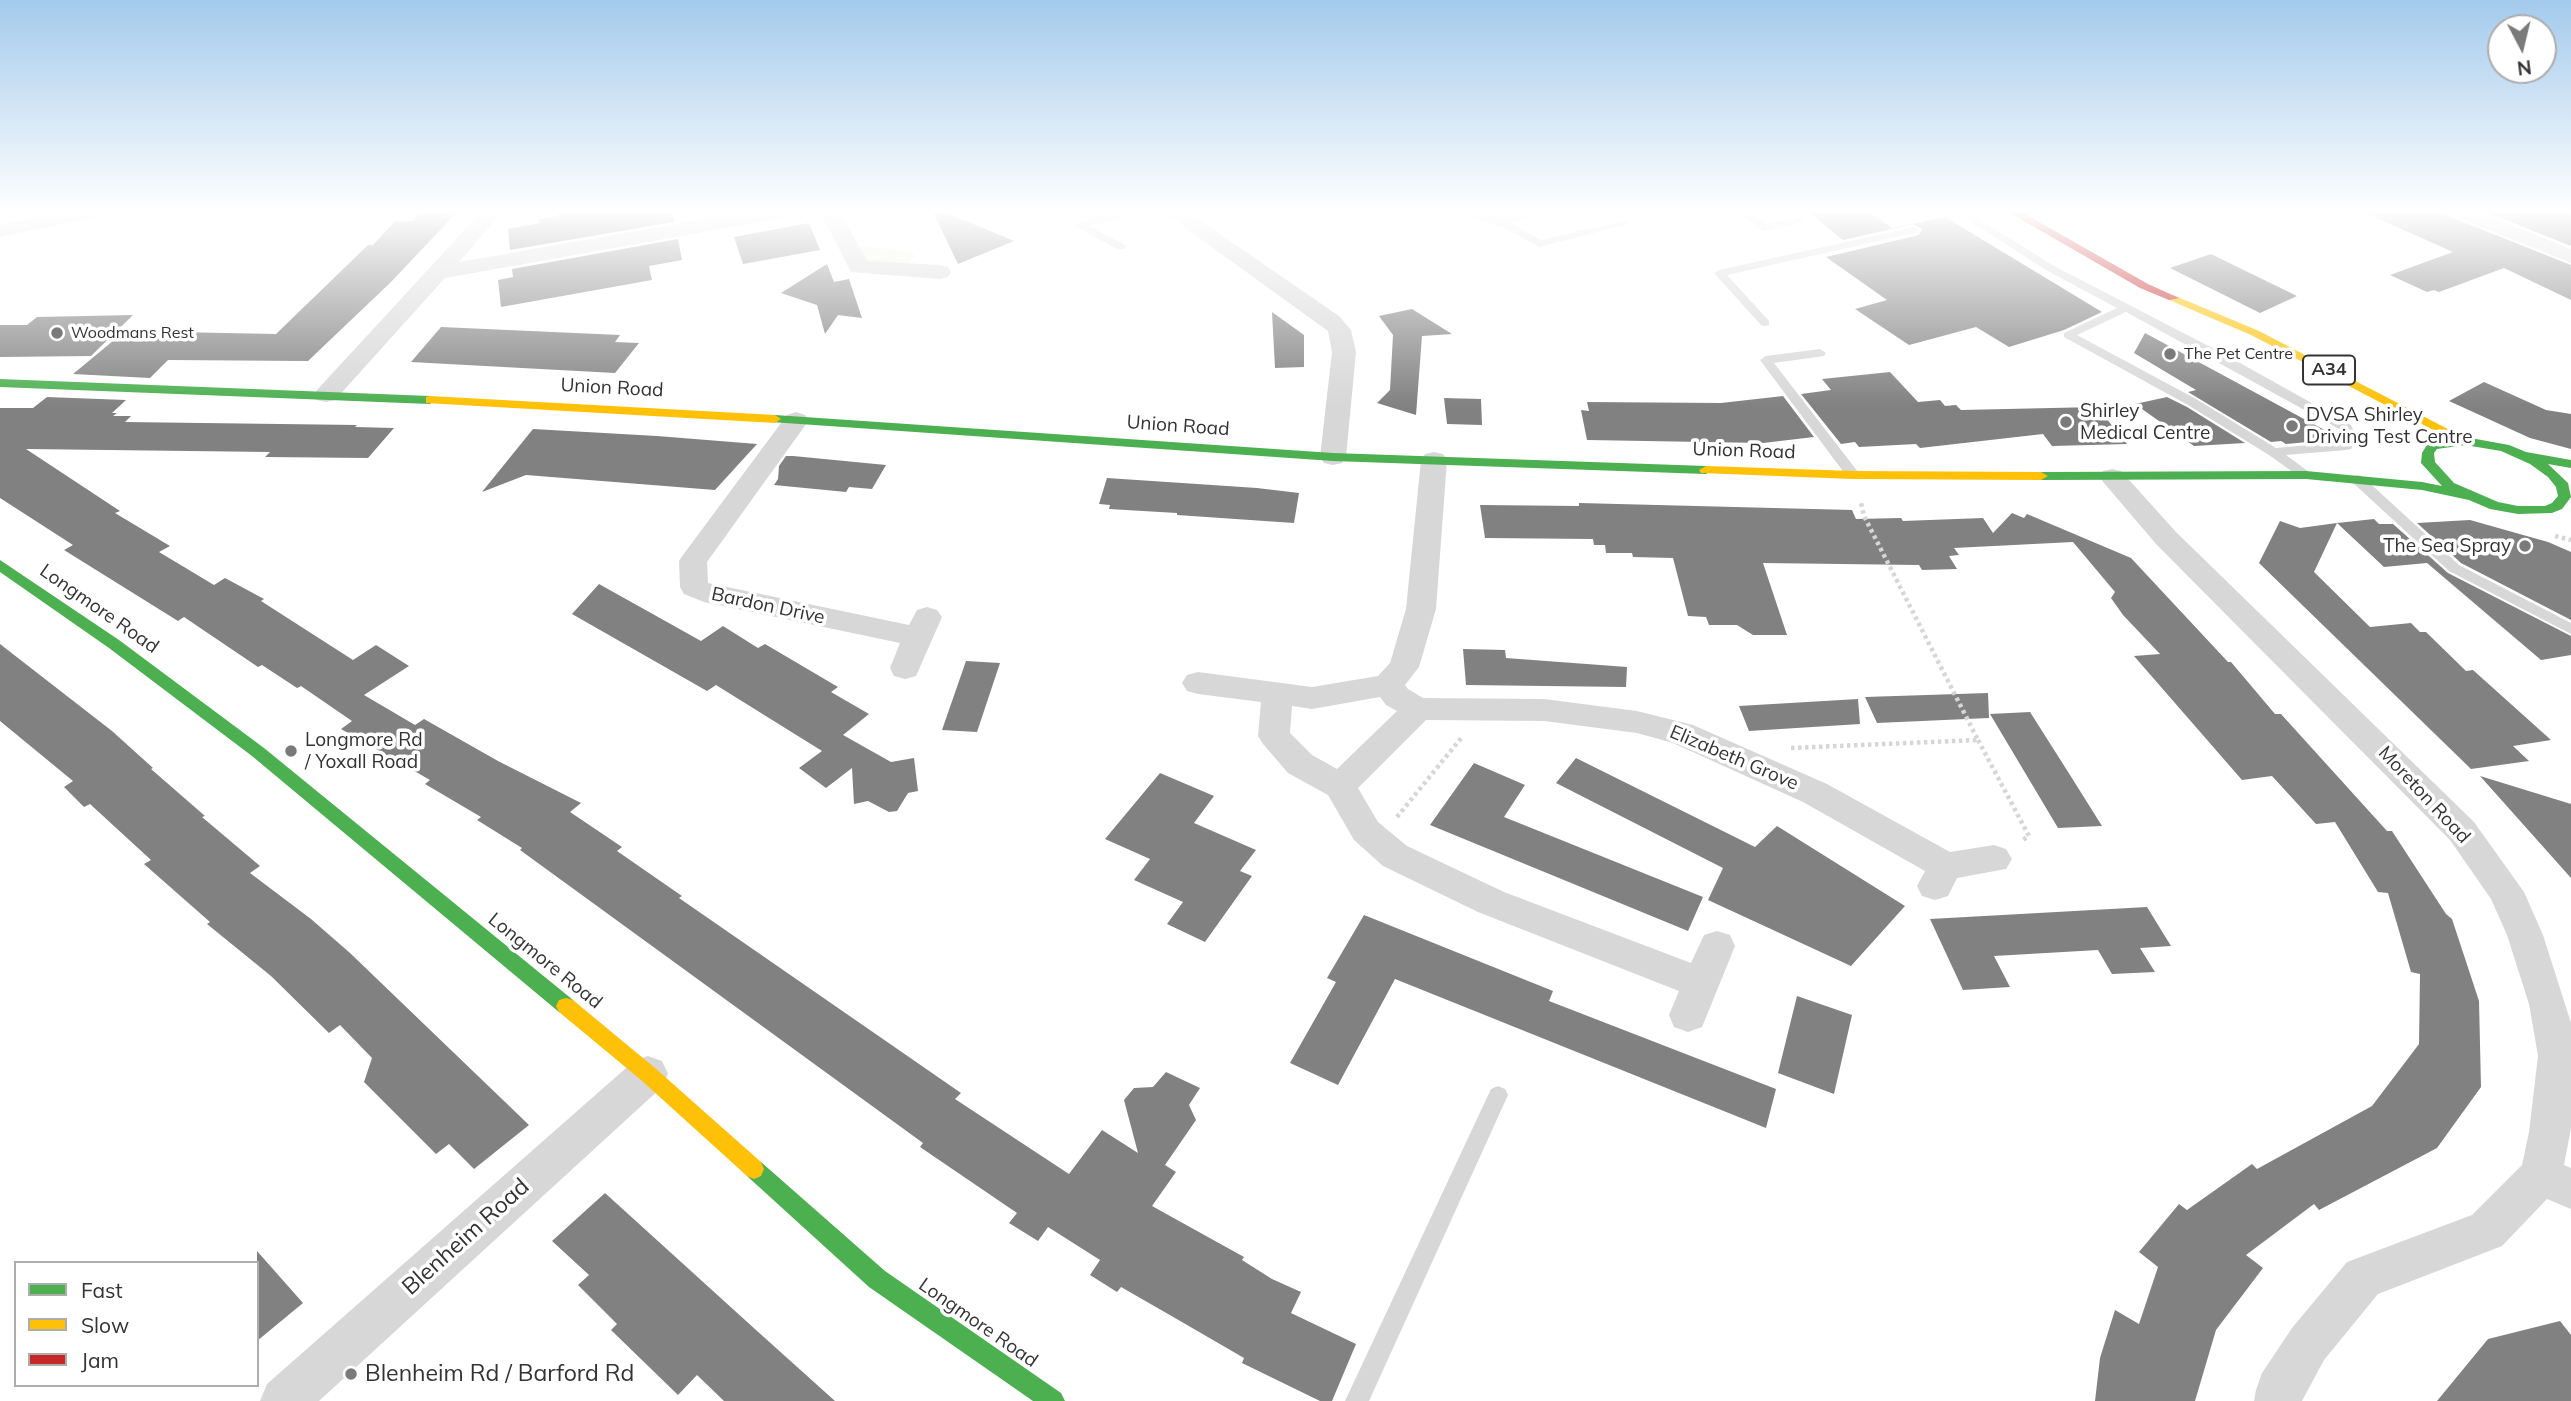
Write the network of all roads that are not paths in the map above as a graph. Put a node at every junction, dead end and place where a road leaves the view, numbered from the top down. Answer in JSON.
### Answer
{"nodes":[{"id":1,"x":436,"y":275,"type":"edge"},
{"id":2,"x":1266,"y":275,"type":"edge"},
{"id":3,"x":1721,"y":275,"type":"edge"},
{"id":4,"x":2064,"y":275,"type":"edge"},
{"id":5,"x":2125,"y":275,"type":"edge"},
{"id":6,"x":2189,"y":307,"type":"junction"},
{"id":7,"x":2126,"y":308,"type":"junction"},
{"id":8,"x":1765,"y":323,"type":"dead end"},
{"id":9,"x":1821,"y":353,"type":"dead end"},
{"id":10,"x":0,"y":383,"type":"edge"},
{"id":11,"x":30,"y":386,"type":"junction"},
{"id":12,"x":0,"y":389,"type":"edge"},
{"id":13,"x":326,"y":395,"type":"junction"},
{"id":14,"x":796,"y":420,"type":"junction"},
{"id":15,"x":2465,"y":441,"type":"junction"},
{"id":16,"x":2422,"y":446,"type":"junction"},
{"id":17,"x":2274,"y":452,"type":"junction"},
{"id":18,"x":2524,"y":456,"type":"junction"},
{"id":19,"x":1333,"y":457,"type":"junction"},
{"id":20,"x":1434,"y":460,"type":"junction"},
{"id":21,"x":2571,"y":464,"type":"edge"},
{"id":22,"x":1853,"y":475,"type":"junction"},
{"id":23,"x":2306,"y":475,"type":"junction"},
{"id":24,"x":2324,"y":476,"type":"junction"},
{"id":25,"x":2112,"y":477,"type":"junction"},
{"id":26,"x":2357,"y":479,"type":"junction"},
{"id":27,"x":2568,"y":495,"type":"edge"},
{"id":28,"x":2468,"y":496,"type":"junction"},
{"id":29,"x":2547,"y":510,"type":"junction"},
{"id":30,"x":2571,"y":519,"type":"edge"},
{"id":31,"x":0,"y":565,"type":"edge"},
{"id":32,"x":2571,"y":629,"type":"edge"},
{"id":33,"x":905,"y":668,"type":"dead end"},
{"id":34,"x":1198,"y":683,"type":"dead end"},
{"id":35,"x":1388,"y":685,"type":"junction"},
{"id":36,"x":1277,"y":694,"type":"junction"},
{"id":37,"x":1418,"y":709,"type":"junction"},
{"id":38,"x":1340,"y":786,"type":"junction"},
{"id":39,"x":1994,"y":859,"type":"road end"},
{"id":40,"x":1717,"y":946,"type":"dead end"},
{"id":41,"x":648,"y":1074,"type":"junction"},
{"id":42,"x":1498,"y":1094,"type":"dead end"},
{"id":43,"x":2556,"y":1182,"type":"edge"},
{"id":44,"x":284,"y":1401,"type":"edge"},
{"id":45,"x":1053,"y":1401,"type":"edge"},
{"id":46,"x":1357,"y":1401,"type":"edge"},
{"id":47,"x":2278,"y":1401,"type":"edge"}],
"edges":[{"from":1,"to":13,"type":"street"},
{"from":2,"to":19,"type":"street"},
{"from":3,"to":8,"type":"lane"},
{"from":4,"to":7,"type":"lane"},
{"from":5,"to":6,"type":"main road","number":"A34"},
{"from":6,"to":15,"type":"main road","number":"A34"},
{"from":6,"to":16,"type":"main road","number":"A34"},
{"from":7,"to":17,"type":"lane"},
{"from":7,"to":17,"type":"lane"},
{"from":9,"to":22,"type":"lane"},
{"from":10,"to":11,"type":"main road","name":"Union Road"},
{"from":11,"to":12,"type":"main road","name":"Union Road"},
{"from":11,"to":13,"type":"main road","name":"Union Road"},
{"from":13,"to":14,"type":"main road","name":"Union Road"},
{"from":14,"to":19,"type":"main road","name":"Union Road"},
{"from":14,"to":33,"type":"street","name":"Bardon Drive"},
{"from":15,"to":16,"type":"main road","name":"Union Road"},
{"from":15,"to":18,"type":"main road"},
{"from":16,"to":24,"type":"main road","name":"Union Road"},
{"from":16,"to":28,"type":"main road"},
{"from":17,"to":23,"type":"lane"},
{"from":18,"to":21,"type":"main road"},
{"from":18,"to":27,"type":"main road"},
{"from":19,"to":20,"type":"main road","name":"Union Road"},
{"from":20,"to":22,"type":"main road","name":"Union Road"},
{"from":20,"to":35,"type":"street"},
{"from":22,"to":25,"type":"main road","name":"Union Road"},
{"from":23,"to":24,"type":"main road","name":"Union Road"},
{"from":23,"to":25,"type":"main road","name":"Union Road"},
{"from":24,"to":26,"type":"main road","name":"Union Road"},
{"from":25,"to":43,"type":"street","name":"Moreton Road"},
{"from":26,"to":28,"type":"main road","name":"Union Road"},
{"from":26,"to":32,"type":"lane"},
{"from":27,"to":29,"type":"main road"},
{"from":28,"to":29,"type":"main road"},
{"from":29,"to":30,"type":"main road"},
{"from":31,"to":41,"type":"main road","name":"Longmore Road"},
{"from":34,"to":36,"type":"street"},
{"from":35,"to":36,"type":"street"},
{"from":35,"to":37,"type":"street"},
{"from":36,"to":38,"type":"street"},
{"from":37,"to":38,"type":"street"},
{"from":37,"to":39,"type":"street","name":"Elizabeth Grove"},
{"from":38,"to":40,"type":"street"},
{"from":41,"to":44,"type":"street","name":"Blenheim Road"},
{"from":41,"to":45,"type":"main road","name":"Longmore Road"},
{"from":42,"to":46,"type":"lane"},
{"from":43,"to":47,"type":"street","name":"Moreton Road"}]}
